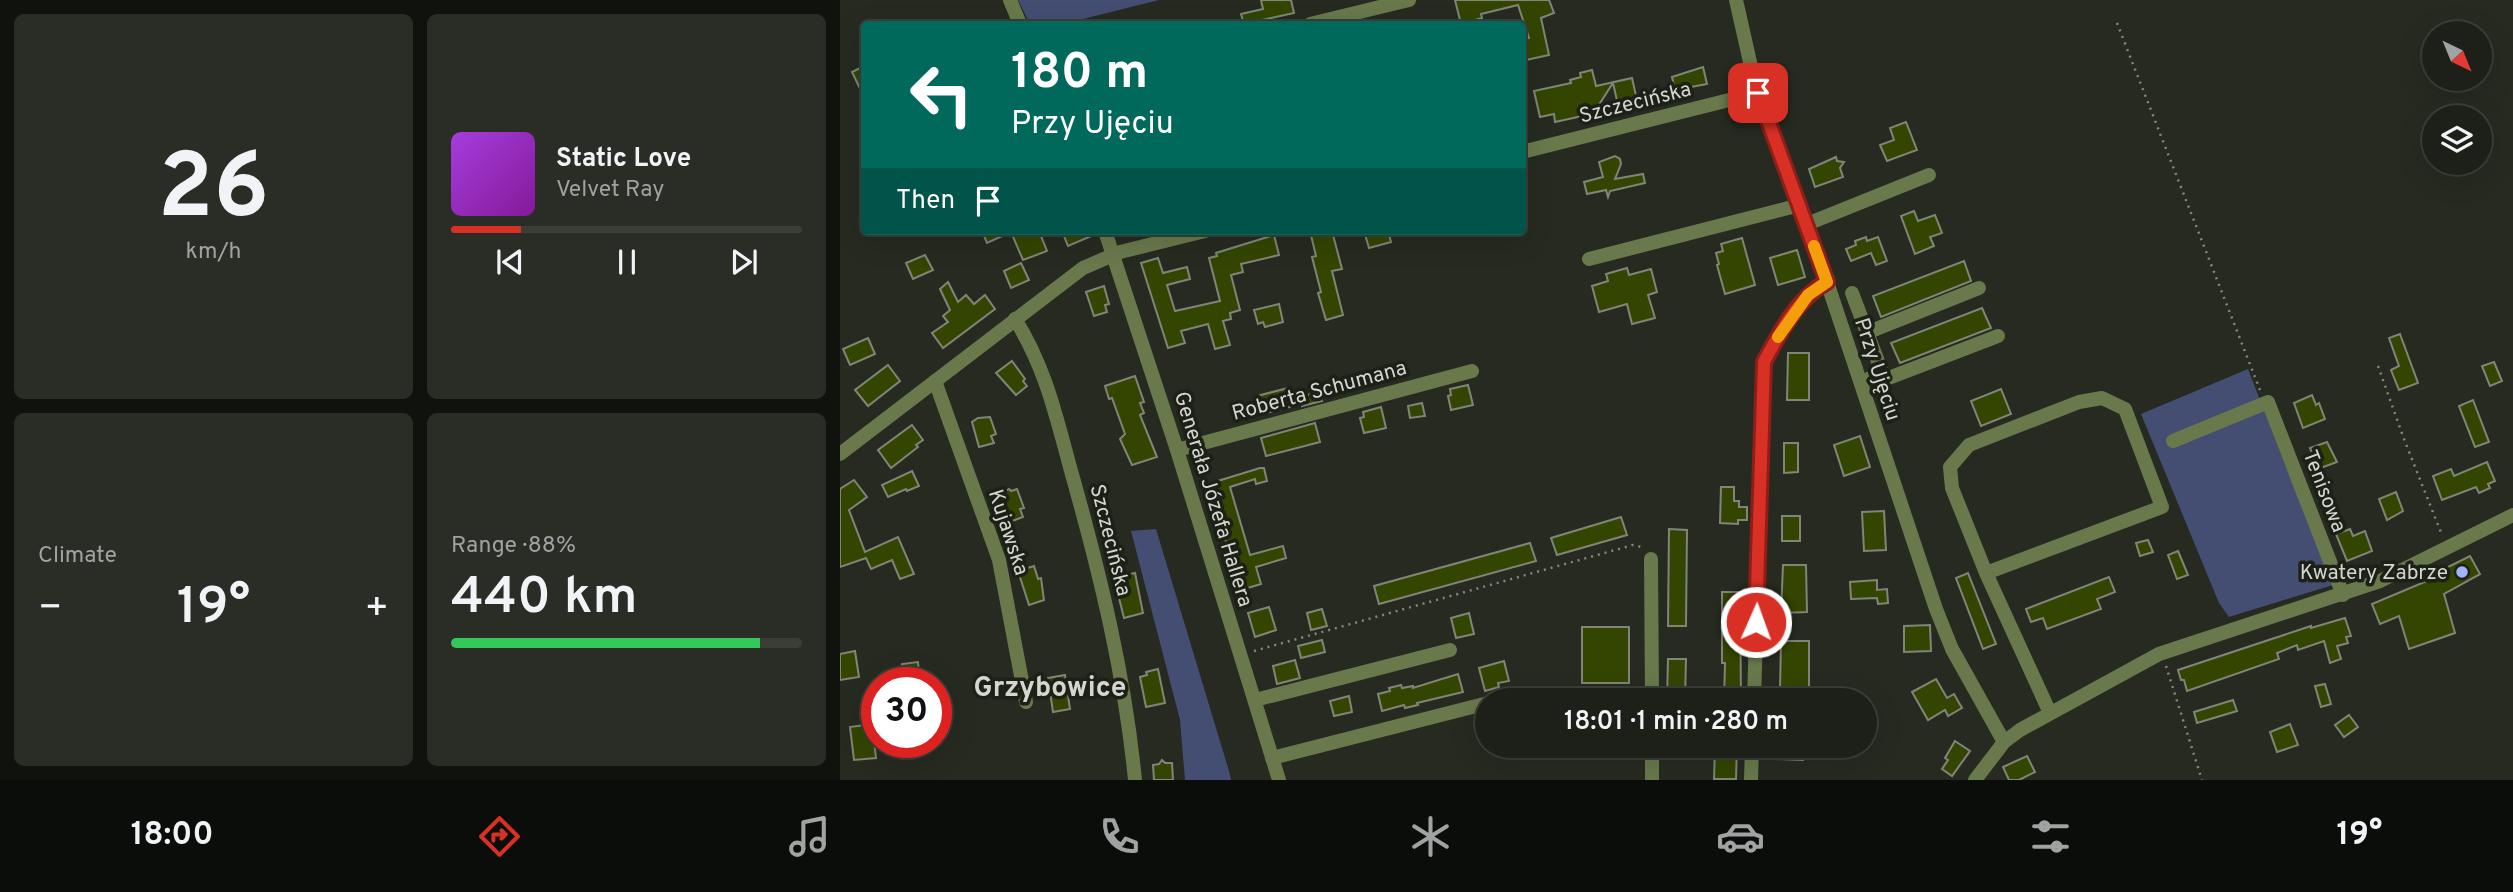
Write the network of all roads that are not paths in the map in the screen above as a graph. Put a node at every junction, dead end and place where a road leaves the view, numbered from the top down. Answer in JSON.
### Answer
{"nodes":[{"id":1,"x":1010,"y":0,"type":"edge"},
{"id":2,"x":1409,"y":0,"type":"edge"},
{"id":3,"x":1736,"y":0,"type":"edge"},
{"id":4,"x":1019,"y":21,"type":"edge"},
{"id":5,"x":1322,"y":21,"type":"edge"},
{"id":6,"x":1758,"y":93,"type":"junction"},
{"id":7,"x":1526,"y":151,"type":"edge"},
{"id":8,"x":1929,"y":175,"type":"dead end"},
{"id":9,"x":1800,"y":205,"type":"junction"},
{"id":10,"x":1807,"y":224,"type":"junction"},
{"id":11,"x":1107,"y":235,"type":"edge"},
{"id":12,"x":1189,"y":235,"type":"edge"},
{"id":13,"x":1115,"y":254,"type":"junction"},
{"id":14,"x":1589,"y":259,"type":"dead end"},
{"id":15,"x":1827,"y":282,"type":"junction"},
{"id":16,"x":1979,"y":288,"type":"dead end"},
{"id":17,"x":1852,"y":293,"type":"dead end"},
{"id":18,"x":1015,"y":319,"type":"junction"},
{"id":19,"x":1866,"y":333,"type":"junction"},
{"id":20,"x":1998,"y":336,"type":"dead end"},
{"id":21,"x":1472,"y":370,"type":"dead end"},
{"id":22,"x":1882,"y":372,"type":"junction"},
{"id":23,"x":935,"y":380,"type":"junction"},
{"id":24,"x":1861,"y":383,"type":"junction"},
{"id":25,"x":2173,"y":440,"type":"dead end"},
{"id":26,"x":1177,"y":450,"type":"junction"},
{"id":27,"x":840,"y":454,"type":"edge"},
{"id":28,"x":2513,"y":515,"type":"edge"},
{"id":29,"x":1651,"y":559,"type":"road end"},
{"id":30,"x":1986,"y":573,"type":"junction"},
{"id":31,"x":2343,"y":595,"type":"junction"},
{"id":32,"x":1450,"y":650,"type":"dead end"},
{"id":33,"x":1652,"y":688,"type":"edge"},
{"id":34,"x":1754,"y":688,"type":"edge"},
{"id":35,"x":1255,"y":700,"type":"junction"},
{"id":36,"x":1026,"y":702,"type":"dead end"},
{"id":37,"x":1475,"y":705,"type":"edge"},
{"id":38,"x":2050,"y":713,"type":"junction"},
{"id":39,"x":2004,"y":742,"type":"junction"},
{"id":40,"x":1272,"y":758,"type":"junction"},
{"id":41,"x":1652,"y":758,"type":"edge"},
{"id":42,"x":1752,"y":758,"type":"edge"},
{"id":43,"x":1135,"y":780,"type":"edge"},
{"id":44,"x":1279,"y":780,"type":"edge"},
{"id":45,"x":1652,"y":780,"type":"edge"},
{"id":46,"x":1751,"y":780,"type":"edge"},
{"id":47,"x":1975,"y":780,"type":"edge"}],
"edges":[{"from":1,"to":4,"type":"street"},
{"from":2,"to":5,"type":"street"},
{"from":3,"to":6,"type":"street","name":"Przy Ujęciu"},
{"from":6,"to":7,"type":"street","name":"Szczecińska"},
{"from":6,"to":9,"type":"street","name":"Przy Ujęciu"},
{"from":8,"to":10,"type":"street"},
{"from":9,"to":10,"type":"street","name":"Przy Ujęciu"},
{"from":9,"to":14,"type":"street"},
{"from":10,"to":15,"type":"street","name":"Przy Ujęciu"},
{"from":11,"to":13,"type":"street","name":"Generała Józefa Hallera"},
{"from":12,"to":13,"type":"street"},
{"from":13,"to":18,"type":"street"},
{"from":13,"to":26,"type":"street","name":"Generała Józefa Hallera"},
{"from":15,"to":24,"type":"street","name":"Przy Ujęciu"},
{"from":15,"to":34,"type":"street"},
{"from":16,"to":19,"type":"street"},
{"from":17,"to":19,"type":"street"},
{"from":18,"to":23,"type":"street"},
{"from":18,"to":43,"type":"street","name":"Szczecińska"},
{"from":19,"to":22,"type":"street"},
{"from":20,"to":22,"type":"street"},
{"from":21,"to":26,"type":"street","name":"Roberta Schumana"},
{"from":22,"to":24,"type":"street"},
{"from":23,"to":27,"type":"street"},
{"from":23,"to":36,"type":"street","name":"Kujawska"},
{"from":24,"to":39,"type":"street","name":"Przy Ujęciu"},
{"from":25,"to":31,"type":"street","name":"Tenisowa"},
{"from":26,"to":35,"type":"street","name":"Generała Józefa Hallera"},
{"from":28,"to":31,"type":"street"},
{"from":29,"to":33,"type":"street"},
{"from":30,"to":30,"type":"street"},
{"from":30,"to":38,"type":"street"},
{"from":31,"to":38,"type":"street"},
{"from":32,"to":35,"type":"street"},
{"from":35,"to":40,"type":"street","name":"Generała Józefa Hallera"},
{"from":37,"to":40,"type":"street"},
{"from":38,"to":39,"type":"street"},
{"from":39,"to":47,"type":"street"},
{"from":40,"to":44,"type":"street","name":"Generała Józefa Hallera"},
{"from":41,"to":45,"type":"street"},
{"from":42,"to":46,"type":"street"}]}
